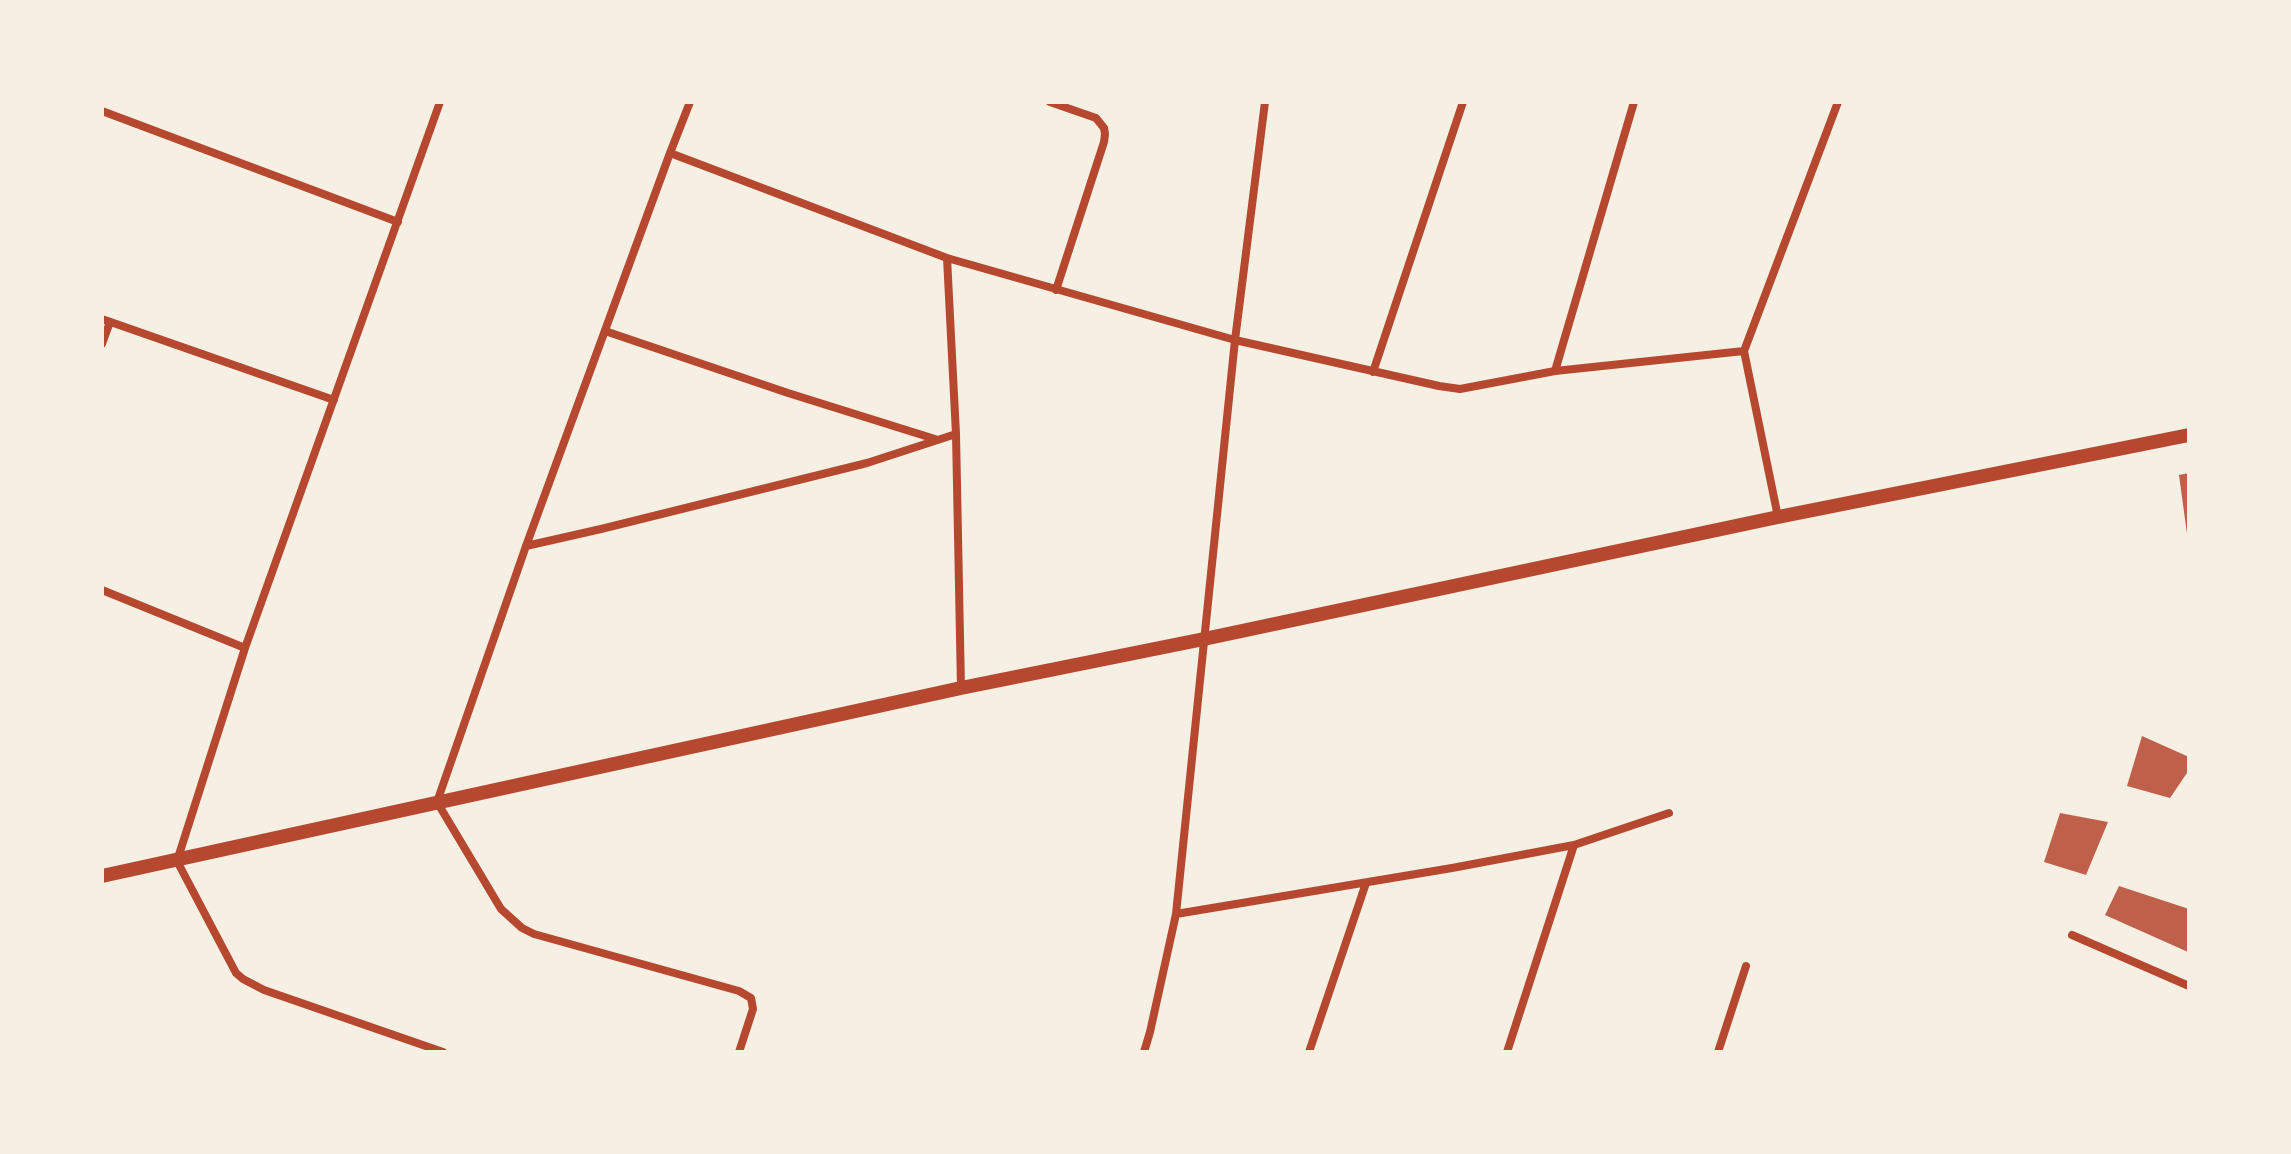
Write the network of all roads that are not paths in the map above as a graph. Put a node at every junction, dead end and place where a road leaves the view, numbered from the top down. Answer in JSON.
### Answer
{"nodes":[{"id":1,"x":440,"y":102,"type":"edge"},
{"id":2,"x":690,"y":102,"type":"edge"},
{"id":3,"x":1050,"y":102,"type":"edge"},
{"id":4,"x":1265,"y":102,"type":"edge"},
{"id":5,"x":1463,"y":102,"type":"edge"},
{"id":6,"x":1634,"y":102,"type":"edge"},
{"id":7,"x":1838,"y":102,"type":"edge"},
{"id":8,"x":102,"y":111,"type":"edge"},
{"id":9,"x":670,"y":153,"type":"junction"},
{"id":10,"x":398,"y":222,"type":"junction"},
{"id":11,"x":947,"y":258,"type":"junction"},
{"id":12,"x":1056,"y":290,"type":"junction"},
{"id":13,"x":106,"y":320,"type":"edge"},
{"id":14,"x":605,"y":331,"type":"junction"},
{"id":15,"x":1235,"y":340,"type":"junction"},
{"id":16,"x":102,"y":344,"type":"edge"},
{"id":17,"x":1744,"y":351,"type":"junction"},
{"id":18,"x":1555,"y":371,"type":"junction"},
{"id":19,"x":1373,"y":372,"type":"junction"},
{"id":20,"x":334,"y":400,"type":"junction"},
{"id":21,"x":956,"y":434,"type":"junction"},
{"id":22,"x":2189,"y":435,"type":"edge"},
{"id":23,"x":937,"y":439,"type":"junction"},
{"id":24,"x":1778,"y":517,"type":"junction"},
{"id":25,"x":526,"y":546,"type":"junction"},
{"id":26,"x":102,"y":590,"type":"edge"},
{"id":27,"x":1204,"y":639,"type":"junction"},
{"id":28,"x":245,"y":648,"type":"junction"},
{"id":29,"x":961,"y":688,"type":"junction"},
{"id":30,"x":437,"y":802,"type":"junction"},
{"id":31,"x":1669,"y":813,"type":"dead end"},
{"id":32,"x":1574,"y":845,"type":"junction"},
{"id":33,"x":177,"y":861,"type":"junction"},
{"id":34,"x":102,"y":876,"type":"edge"},
{"id":35,"x":1366,"y":883,"type":"junction"},
{"id":36,"x":1176,"y":914,"type":"junction"},
{"id":37,"x":2072,"y":935,"type":"dead end"},
{"id":38,"x":1746,"y":966,"type":"dead end"},
{"id":39,"x":2189,"y":986,"type":"edge"},
{"id":40,"x":443,"y":1052,"type":"edge"},
{"id":41,"x":739,"y":1052,"type":"edge"},
{"id":42,"x":1144,"y":1052,"type":"edge"},
{"id":43,"x":1309,"y":1052,"type":"edge"},
{"id":44,"x":1507,"y":1052,"type":"edge"},
{"id":45,"x":1718,"y":1052,"type":"edge"}],
"edges":[{"from":1,"to":10,"type":"street"},
{"from":2,"to":9,"type":"street"},
{"from":3,"to":12,"type":"street"},
{"from":4,"to":15,"type":"street"},
{"from":5,"to":19,"type":"street"},
{"from":6,"to":18,"type":"street"},
{"from":7,"to":17,"type":"street"},
{"from":8,"to":10,"type":"street"},
{"from":9,"to":11,"type":"street"},
{"from":9,"to":14,"type":"street"},
{"from":10,"to":20,"type":"street"},
{"from":11,"to":12,"type":"street"},
{"from":11,"to":21,"type":"street"},
{"from":12,"to":15,"type":"street"},
{"from":13,"to":16,"type":"street"},
{"from":13,"to":20,"type":"street"},
{"from":14,"to":23,"type":"street"},
{"from":14,"to":25,"type":"street"},
{"from":15,"to":19,"type":"street"},
{"from":15,"to":27,"type":"street"},
{"from":17,"to":18,"type":"street"},
{"from":17,"to":24,"type":"street"},
{"from":18,"to":19,"type":"street"},
{"from":20,"to":28,"type":"street"},
{"from":21,"to":23,"type":"street"},
{"from":21,"to":29,"type":"street"},
{"from":22,"to":24,"type":"street"},
{"from":23,"to":25,"type":"street"},
{"from":24,"to":27,"type":"street"},
{"from":25,"to":30,"type":"street"},
{"from":26,"to":28,"type":"street"},
{"from":27,"to":29,"type":"street"},
{"from":27,"to":36,"type":"street"},
{"from":28,"to":33,"type":"street"},
{"from":29,"to":30,"type":"street"},
{"from":30,"to":33,"type":"street"},
{"from":30,"to":41,"type":"street"},
{"from":31,"to":32,"type":"street"},
{"from":32,"to":35,"type":"street"},
{"from":32,"to":44,"type":"street"},
{"from":33,"to":34,"type":"street"},
{"from":33,"to":40,"type":"street"},
{"from":35,"to":36,"type":"street"},
{"from":35,"to":43,"type":"street"},
{"from":36,"to":42,"type":"street"},
{"from":37,"to":39,"type":"street"},
{"from":38,"to":45,"type":"street"}]}
